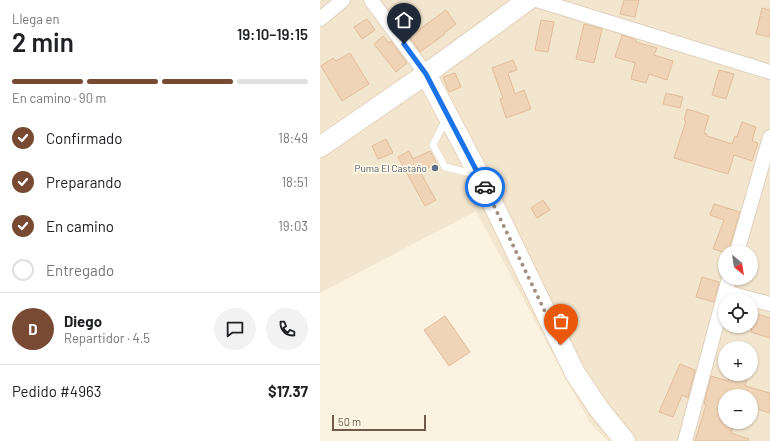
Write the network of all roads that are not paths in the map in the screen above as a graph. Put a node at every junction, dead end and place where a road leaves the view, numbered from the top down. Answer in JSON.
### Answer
{"nodes":[{"id":1,"x":343,"y":0,"type":"edge"},
{"id":2,"x":371,"y":0,"type":"edge"},
{"id":3,"x":528,"y":0,"type":"edge"},
{"id":4,"x":536,"y":0,"type":"edge"},
{"id":5,"x":320,"y":19,"type":"edge"},
{"id":6,"x":770,"y":72,"type":"edge"},
{"id":7,"x":426,"y":74,"type":"junction"},
{"id":8,"x":448,"y":115,"type":"junction"},
{"id":9,"x":770,"y":136,"type":"edge"},
{"id":10,"x":320,"y":147,"type":"edge"},
{"id":11,"x":479,"y":175,"type":"junction"},
{"id":12,"x":739,"y":245,"type":"edge"},
{"id":13,"x":728,"y":285,"type":"edge"},
{"id":14,"x":726,"y":292,"type":"junction"},
{"id":15,"x":770,"y":304,"type":"edge"},
{"id":16,"x":625,"y":441,"type":"edge"},
{"id":17,"x":684,"y":441,"type":"edge"}],
"edges":[{"from":1,"to":5,"type":"street"},
{"from":2,"to":7,"type":"street"},
{"from":3,"to":7,"type":"street"},
{"from":4,"to":6,"type":"street"},
{"from":7,"to":8,"type":"street"},
{"from":7,"to":10,"type":"street"},
{"from":8,"to":11,"type":"street"},
{"from":8,"to":11,"type":"lane"},
{"from":9,"to":12,"type":"street"},
{"from":11,"to":16,"type":"street"},
{"from":13,"to":14,"type":"street"},
{"from":14,"to":15,"type":"street"},
{"from":14,"to":17,"type":"street"}]}
